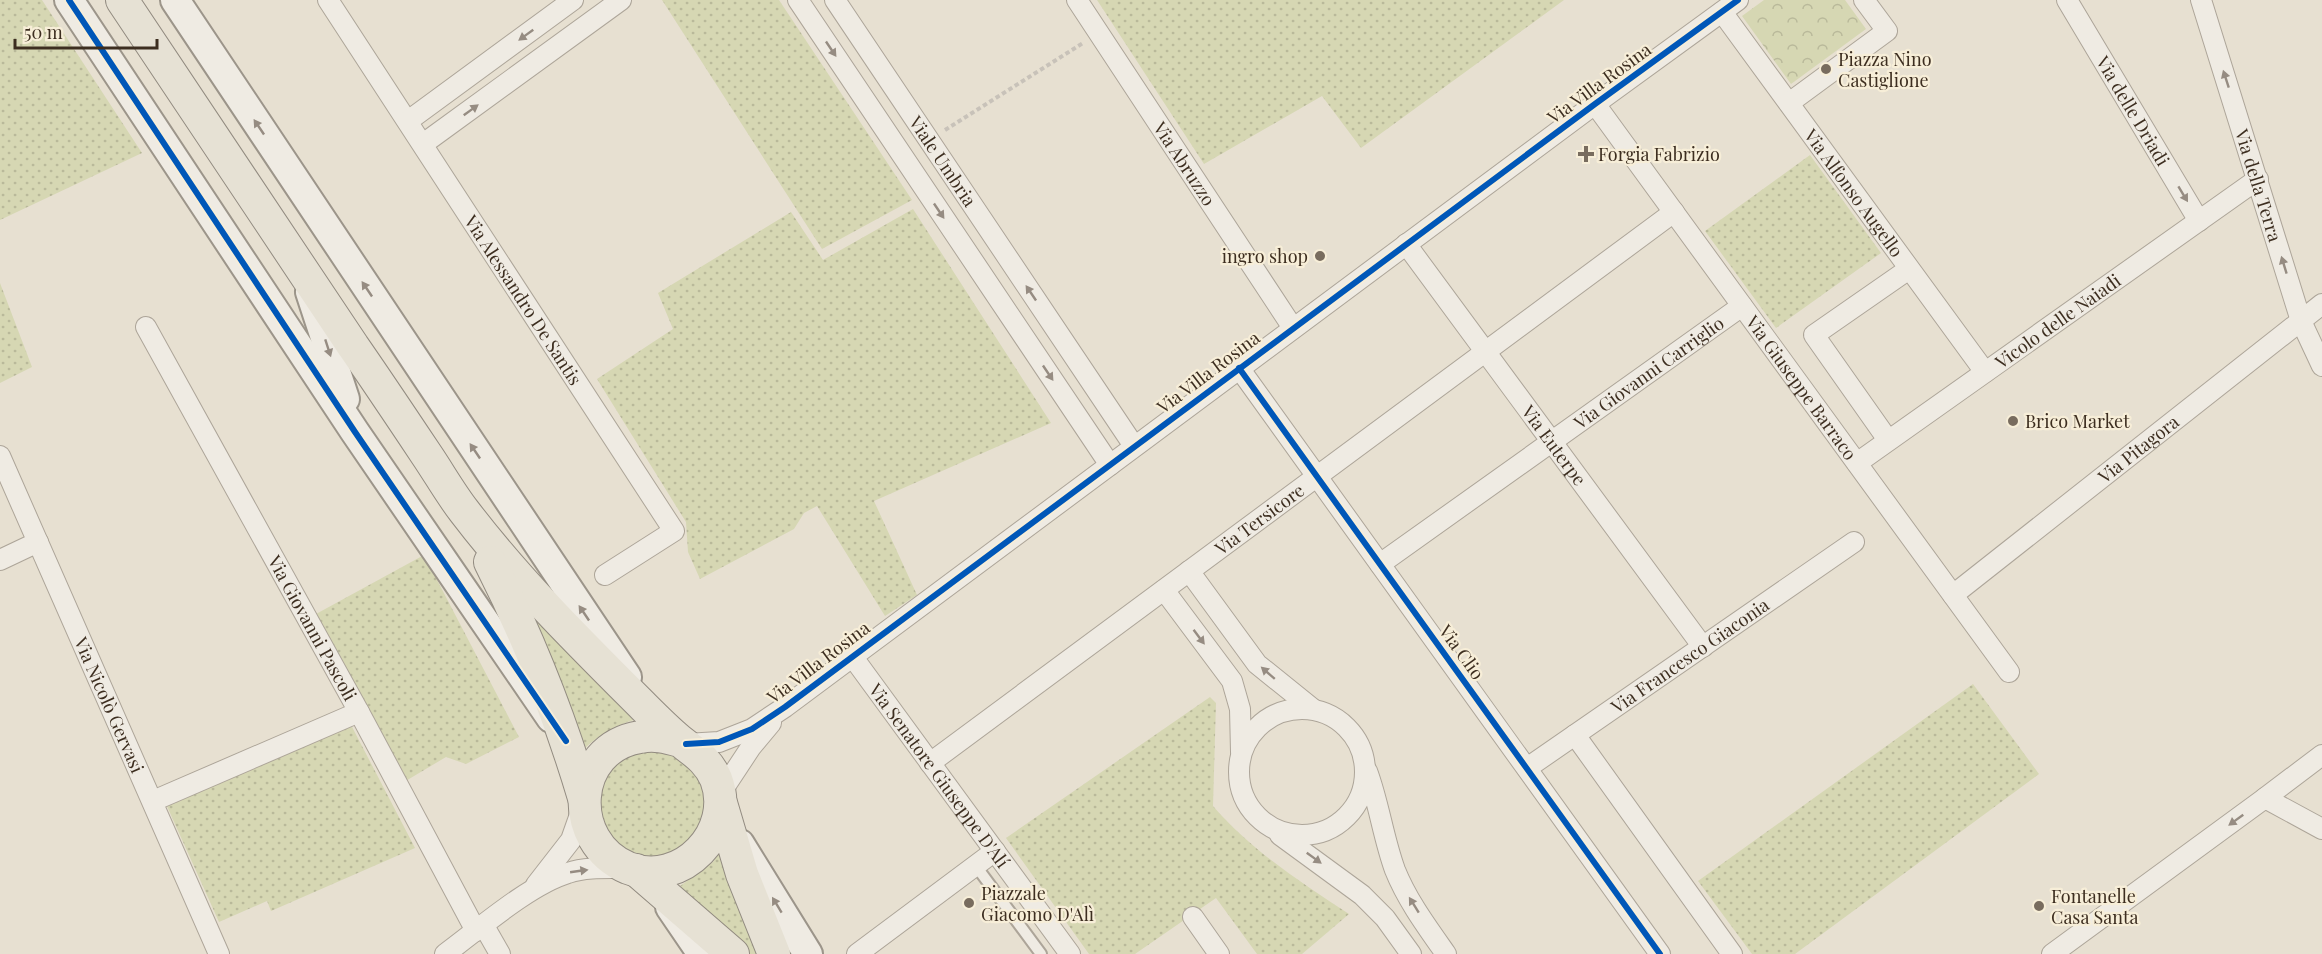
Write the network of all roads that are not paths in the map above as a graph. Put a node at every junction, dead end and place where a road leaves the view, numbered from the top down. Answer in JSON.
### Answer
{"nodes":[{"id":1,"x":69,"y":0,"type":"edge"},
{"id":2,"x":122,"y":0,"type":"edge"},
{"id":3,"x":175,"y":0,"type":"edge"},
{"id":4,"x":328,"y":0,"type":"edge"},
{"id":5,"x":621,"y":0,"type":"edge"},
{"id":6,"x":798,"y":0,"type":"edge"},
{"id":7,"x":835,"y":0,"type":"edge"},
{"id":8,"x":1077,"y":0,"type":"edge"},
{"id":9,"x":1864,"y":0,"type":"edge"},
{"id":10,"x":2067,"y":0,"type":"edge"},
{"id":11,"x":2201,"y":0,"type":"edge"},
{"id":12,"x":571,"y":2,"type":"edge"},
{"id":13,"x":1727,"y":5,"type":"edge"},
{"id":14,"x":586,"y":26,"type":"junction"},
{"id":15,"x":888,"y":79,"type":"junction"},
{"id":16,"x":862,"y":96,"type":"junction"},
{"id":17,"x":1789,"y":103,"type":"junction"},
{"id":18,"x":1595,"y":104,"type":"junction"},
{"id":19,"x":408,"y":121,"type":"junction"},
{"id":20,"x":423,"y":144,"type":"junction"},
{"id":21,"x":2258,"y":179,"type":"junction"},
{"id":22,"x":1674,"y":212,"type":"junction"},
{"id":23,"x":2199,"y":221,"type":"junction"},
{"id":24,"x":998,"y":243,"type":"junction"},
{"id":25,"x":1406,"y":244,"type":"junction"},
{"id":26,"x":973,"y":260,"type":"junction"},
{"id":27,"x":1909,"y":268,"type":"junction"},
{"id":28,"x":304,"y":273,"type":"junction"},
{"id":29,"x":2322,"y":304,"type":"edge"},
{"id":30,"x":1742,"y":306,"type":"junction"},
{"id":31,"x":2301,"y":321,"type":"junction"},
{"id":32,"x":146,"y":327,"type":"dead end"},
{"id":33,"x":1293,"y":328,"type":"junction"},
{"id":34,"x":1485,"y":352,"type":"junction"},
{"id":35,"x":2322,"y":366,"type":"edge"},
{"id":36,"x":1239,"y":368,"type":"junction"},
{"id":37,"x":1985,"y":372,"type":"junction"},
{"id":38,"x":1096,"y":390,"type":"junction"},
{"id":39,"x":1071,"y":407,"type":"junction"},
{"id":40,"x":355,"y":432,"type":"junction"},
{"id":41,"x":1888,"y":440,"type":"junction"},
{"id":42,"x":1552,"y":442,"type":"junction"},
{"id":43,"x":1134,"y":446,"type":"junction"},
{"id":44,"x":0,"y":456,"type":"edge"},
{"id":45,"x":1857,"y":463,"type":"junction"},
{"id":46,"x":1110,"y":465,"type":"junction"},
{"id":47,"x":1317,"y":477,"type":"junction"},
{"id":48,"x":463,"y":510,"type":"junction"},
{"id":49,"x":38,"y":542,"type":"junction"},
{"id":50,"x":1854,"y":542,"type":"dead end"},
{"id":51,"x":0,"y":560,"type":"edge"},
{"id":52,"x":1380,"y":564,"type":"junction"},
{"id":53,"x":1189,"y":571,"type":"junction"},
{"id":54,"x":605,"y":575,"type":"dead end"},
{"id":55,"x":1164,"y":590,"type":"junction"},
{"id":56,"x":1953,"y":595,"type":"junction"},
{"id":57,"x":1703,"y":647,"type":"junction"},
{"id":58,"x":852,"y":656,"type":"junction"},
{"id":59,"x":2009,"y":672,"type":"dead end"},
{"id":60,"x":785,"y":707,"type":"junction"},
{"id":61,"x":1313,"y":709,"type":"junction"},
{"id":62,"x":359,"y":712,"type":"junction"},
{"id":63,"x":651,"y":714,"type":"junction"},
{"id":64,"x":1575,"y":735,"type":"junction"},
{"id":65,"x":566,"y":741,"type":"junction"},
{"id":66,"x":683,"y":743,"type":"junction"},
{"id":67,"x":1241,"y":752,"type":"junction"},
{"id":68,"x":2322,"y":755,"type":"edge"},
{"id":69,"x":930,"y":763,"type":"junction"},
{"id":70,"x":1365,"y":766,"type":"junction"},
{"id":71,"x":1527,"y":768,"type":"junction"},
{"id":72,"x":2265,"y":798,"type":"junction"},
{"id":73,"x":153,"y":801,"type":"junction"},
{"id":74,"x":584,"y":801,"type":"junction"},
{"id":75,"x":722,"y":804,"type":"junction"},
{"id":76,"x":1266,"y":825,"type":"junction"},
{"id":77,"x":2322,"y":829,"type":"edge"},
{"id":78,"x":995,"y":851,"type":"junction"},
{"id":79,"x":976,"y":866,"type":"junction"},
{"id":80,"x":633,"y":869,"type":"junction"},
{"id":81,"x":532,"y":890,"type":"junction"},
{"id":82,"x":659,"y":890,"type":"junction"},
{"id":83,"x":1193,"y":917,"type":"dead end"},
{"id":84,"x":480,"y":928,"type":"junction"},
{"id":85,"x":219,"y":954,"type":"edge"},
{"id":86,"x":445,"y":954,"type":"edge"},
{"id":87,"x":500,"y":954,"type":"edge"},
{"id":88,"x":702,"y":954,"type":"edge"},
{"id":89,"x":733,"y":954,"type":"edge"},
{"id":90,"x":774,"y":954,"type":"edge"},
{"id":91,"x":808,"y":954,"type":"edge"},
{"id":92,"x":856,"y":954,"type":"edge"},
{"id":93,"x":1041,"y":954,"type":"edge"},
{"id":94,"x":1070,"y":954,"type":"edge"},
{"id":95,"x":1219,"y":954,"type":"edge"},
{"id":96,"x":1411,"y":954,"type":"edge"},
{"id":97,"x":1446,"y":954,"type":"edge"},
{"id":98,"x":1660,"y":954,"type":"edge"},
{"id":99,"x":1732,"y":954,"type":"edge"},
{"id":100,"x":2052,"y":954,"type":"edge"}],
"edges":[{"from":1,"to":40,"type":"street"},
{"from":2,"to":28,"type":"main road"},
{"from":63,"to":3,"type":"street","one_way":true},
{"from":4,"to":19,"type":"street","name":"Via Alessandro De Santis"},
{"from":5,"to":14,"type":"street"},
{"from":6,"to":16,"type":"street","name":"Viale Umbria","one_way":true},
{"from":7,"to":15,"type":"street","name":"Viale Umbria"},
{"from":8,"to":33,"type":"street","name":"Via Abruzzo"},
{"from":9,"to":17,"type":"street"},
{"from":10,"to":23,"type":"street","name":"Via delle Driadi","one_way":true},
{"from":21,"to":11,"type":"street","name":"Via della Terra","one_way":true},
{"from":12,"to":14,"type":"street"},
{"from":12,"to":19,"type":"street","one_way":true},
{"from":13,"to":17,"type":"street","name":"Via Alfonso Augello"},
{"from":13,"to":18,"type":"street","name":"Via Villa Rosina"},
{"from":20,"to":14,"type":"street","one_way":true},
{"from":15,"to":16,"type":"street"},
{"from":15,"to":24,"type":"street","name":"Viale Umbria"},
{"from":16,"to":26,"type":"street","name":"Viale Umbria","one_way":true},
{"from":17,"to":27,"type":"street","name":"Via Alfonso Augello"},
{"from":18,"to":22,"type":"street","name":"Via Giuseppe Barraco"},
{"from":18,"to":25,"type":"street","name":"Via Villa Rosina"},
{"from":19,"to":20,"type":"street","name":"Via Alessandro De Santis"},
{"from":20,"to":54,"type":"street","name":"Via Alessandro De Santis"},
{"from":21,"to":23,"type":"street","name":"Vicolo delle Naiadi"},
{"from":31,"to":21,"type":"street","name":"Via della Terra","one_way":true},
{"from":22,"to":30,"type":"street","name":"Via Giuseppe Barraco"},
{"from":22,"to":34,"type":"street","name":"Via Tersicore"},
{"from":23,"to":37,"type":"street","name":"Vicolo delle Naiadi"},
{"from":24,"to":26,"type":"street"},
{"from":38,"to":24,"type":"street","name":"Viale Umbria","one_way":true},
{"from":25,"to":33,"type":"street","name":"Via Villa Rosina"},
{"from":25,"to":34,"type":"street","name":"Via Euterpe"},
{"from":26,"to":39,"type":"street","name":"Viale Umbria","one_way":true},
{"from":27,"to":37,"type":"street","name":"Via Alfonso Augello"},
{"from":27,"to":41,"type":"street"},
{"from":28,"to":40,"type":"street","one_way":true},
{"from":28,"to":48,"type":"main road"},
{"from":29,"to":31,"type":"street","name":"Via Pitagora"},
{"from":30,"to":42,"type":"street","name":"Via Giovanni Carriglio"},
{"from":30,"to":45,"type":"street","name":"Via Giuseppe Barraco"},
{"from":31,"to":35,"type":"street","name":"Via della Terra"},
{"from":31,"to":56,"type":"street","name":"Via Pitagora"},
{"from":32,"to":62,"type":"street","name":"Via Giovanni Pascoli"},
{"from":33,"to":36,"type":"street","name":"Via Villa Rosina"},
{"from":34,"to":42,"type":"street","name":"Via Euterpe"},
{"from":34,"to":47,"type":"street","name":"Via Tersicore"},
{"from":36,"to":43,"type":"street","name":"Via Villa Rosina"},
{"from":36,"to":47,"type":"street","name":"Via Clio"},
{"from":37,"to":41,"type":"street","name":"Vicolo delle Naiadi"},
{"from":38,"to":39,"type":"street"},
{"from":38,"to":43,"type":"street","name":"Viale Umbria"},
{"from":39,"to":46,"type":"street","name":"Viale Umbria"},
{"from":40,"to":65,"type":"street"},
{"from":41,"to":45,"type":"street","name":"Vicolo delle Naiadi"},
{"from":42,"to":52,"type":"street","name":"Via Giovanni Carriglio"},
{"from":42,"to":57,"type":"street","name":"Via Euterpe"},
{"from":43,"to":46,"type":"street","name":"Via Villa Rosina"},
{"from":44,"to":49,"type":"street","name":"Via Nicolò Gervasi"},
{"from":45,"to":56,"type":"street","name":"Via Giuseppe Barraco"},
{"from":46,"to":58,"type":"street","name":"Via Villa Rosina"},
{"from":47,"to":52,"type":"street","name":"Via Clio"},
{"from":47,"to":53,"type":"street","name":"Via Tersicore"},
{"from":48,"to":63,"type":"main road"},
{"from":48,"to":65,"type":"main road"},
{"from":49,"to":51,"type":"street"},
{"from":49,"to":73,"type":"street","name":"Via Nicolò Gervasi"},
{"from":50,"to":57,"type":"street","name":"Via Francesco Giaconia"},
{"from":52,"to":71,"type":"street","name":"Via Clio"},
{"from":53,"to":55,"type":"street","name":"Via Tersicore"},
{"from":61,"to":53,"type":"street","one_way":true},
{"from":55,"to":67,"type":"street","one_way":true},
{"from":55,"to":69,"type":"street","name":"Via Tersicore"},
{"from":56,"to":59,"type":"street","name":"Via Giuseppe Barraco"},
{"from":57,"to":64,"type":"street","name":"Via Francesco Giaconia"},
{"from":58,"to":60,"type":"street","name":"Via Villa Rosina"},
{"from":58,"to":69,"type":"street","name":"Via Senatore Giuseppe D'Alí"},
{"from":60,"to":66,"type":"street","name":"Via Villa Rosina"},
{"from":60,"to":75,"type":"street","name":"Via Villa Rosina"},
{"from":61,"to":67,"type":"street"},
{"from":61,"to":70,"type":"street"},
{"from":62,"to":73,"type":"street"},
{"from":62,"to":84,"type":"street","name":"Via Giovanni Pascoli"},
{"from":63,"to":66,"type":"main road"},
{"from":64,"to":71,"type":"street","name":"Via Francesco Giaconia"},
{"from":64,"to":99,"type":"street"},
{"from":65,"to":74,"type":"main road"},
{"from":66,"to":74,"type":"main road"},
{"from":66,"to":75,"type":"main road"},
{"from":67,"to":76,"type":"street"},
{"from":68,"to":72,"type":"street"},
{"from":69,"to":78,"type":"street","name":"Via Senatore Giuseppe D'Alí"},
{"from":70,"to":76,"type":"street"},
{"from":97,"to":70,"type":"street","one_way":true},
{"from":71,"to":98,"type":"street","name":"Via Clio"},
{"from":72,"to":77,"type":"street"},
{"from":72,"to":100,"type":"street","one_way":true},
{"from":73,"to":85,"type":"street","name":"Via Nicolò Gervasi"},
{"from":74,"to":80,"type":"main road"},
{"from":74,"to":81,"type":"street"},
{"from":75,"to":80,"type":"main road"},
{"from":75,"to":90,"type":"main road"},
{"from":91,"to":75,"type":"street","one_way":true},
{"from":76,"to":96,"type":"street","one_way":true},
{"from":78,"to":79,"type":"street"},
{"from":78,"to":94,"type":"street","name":"Via Senatore Giuseppe D'Alí"},
{"from":79,"to":92,"type":"street"},
{"from":79,"to":93,"type":"lane"},
{"from":81,"to":80,"type":"street","one_way":true},
{"from":80,"to":82,"type":"main road"},
{"from":81,"to":84,"type":"street"},
{"from":82,"to":88,"type":"street"},
{"from":82,"to":89,"type":"main road"},
{"from":83,"to":95,"type":"street"},
{"from":84,"to":86,"type":"street"},
{"from":84,"to":87,"type":"street","name":"Via Giovanni Pascoli"}]}
